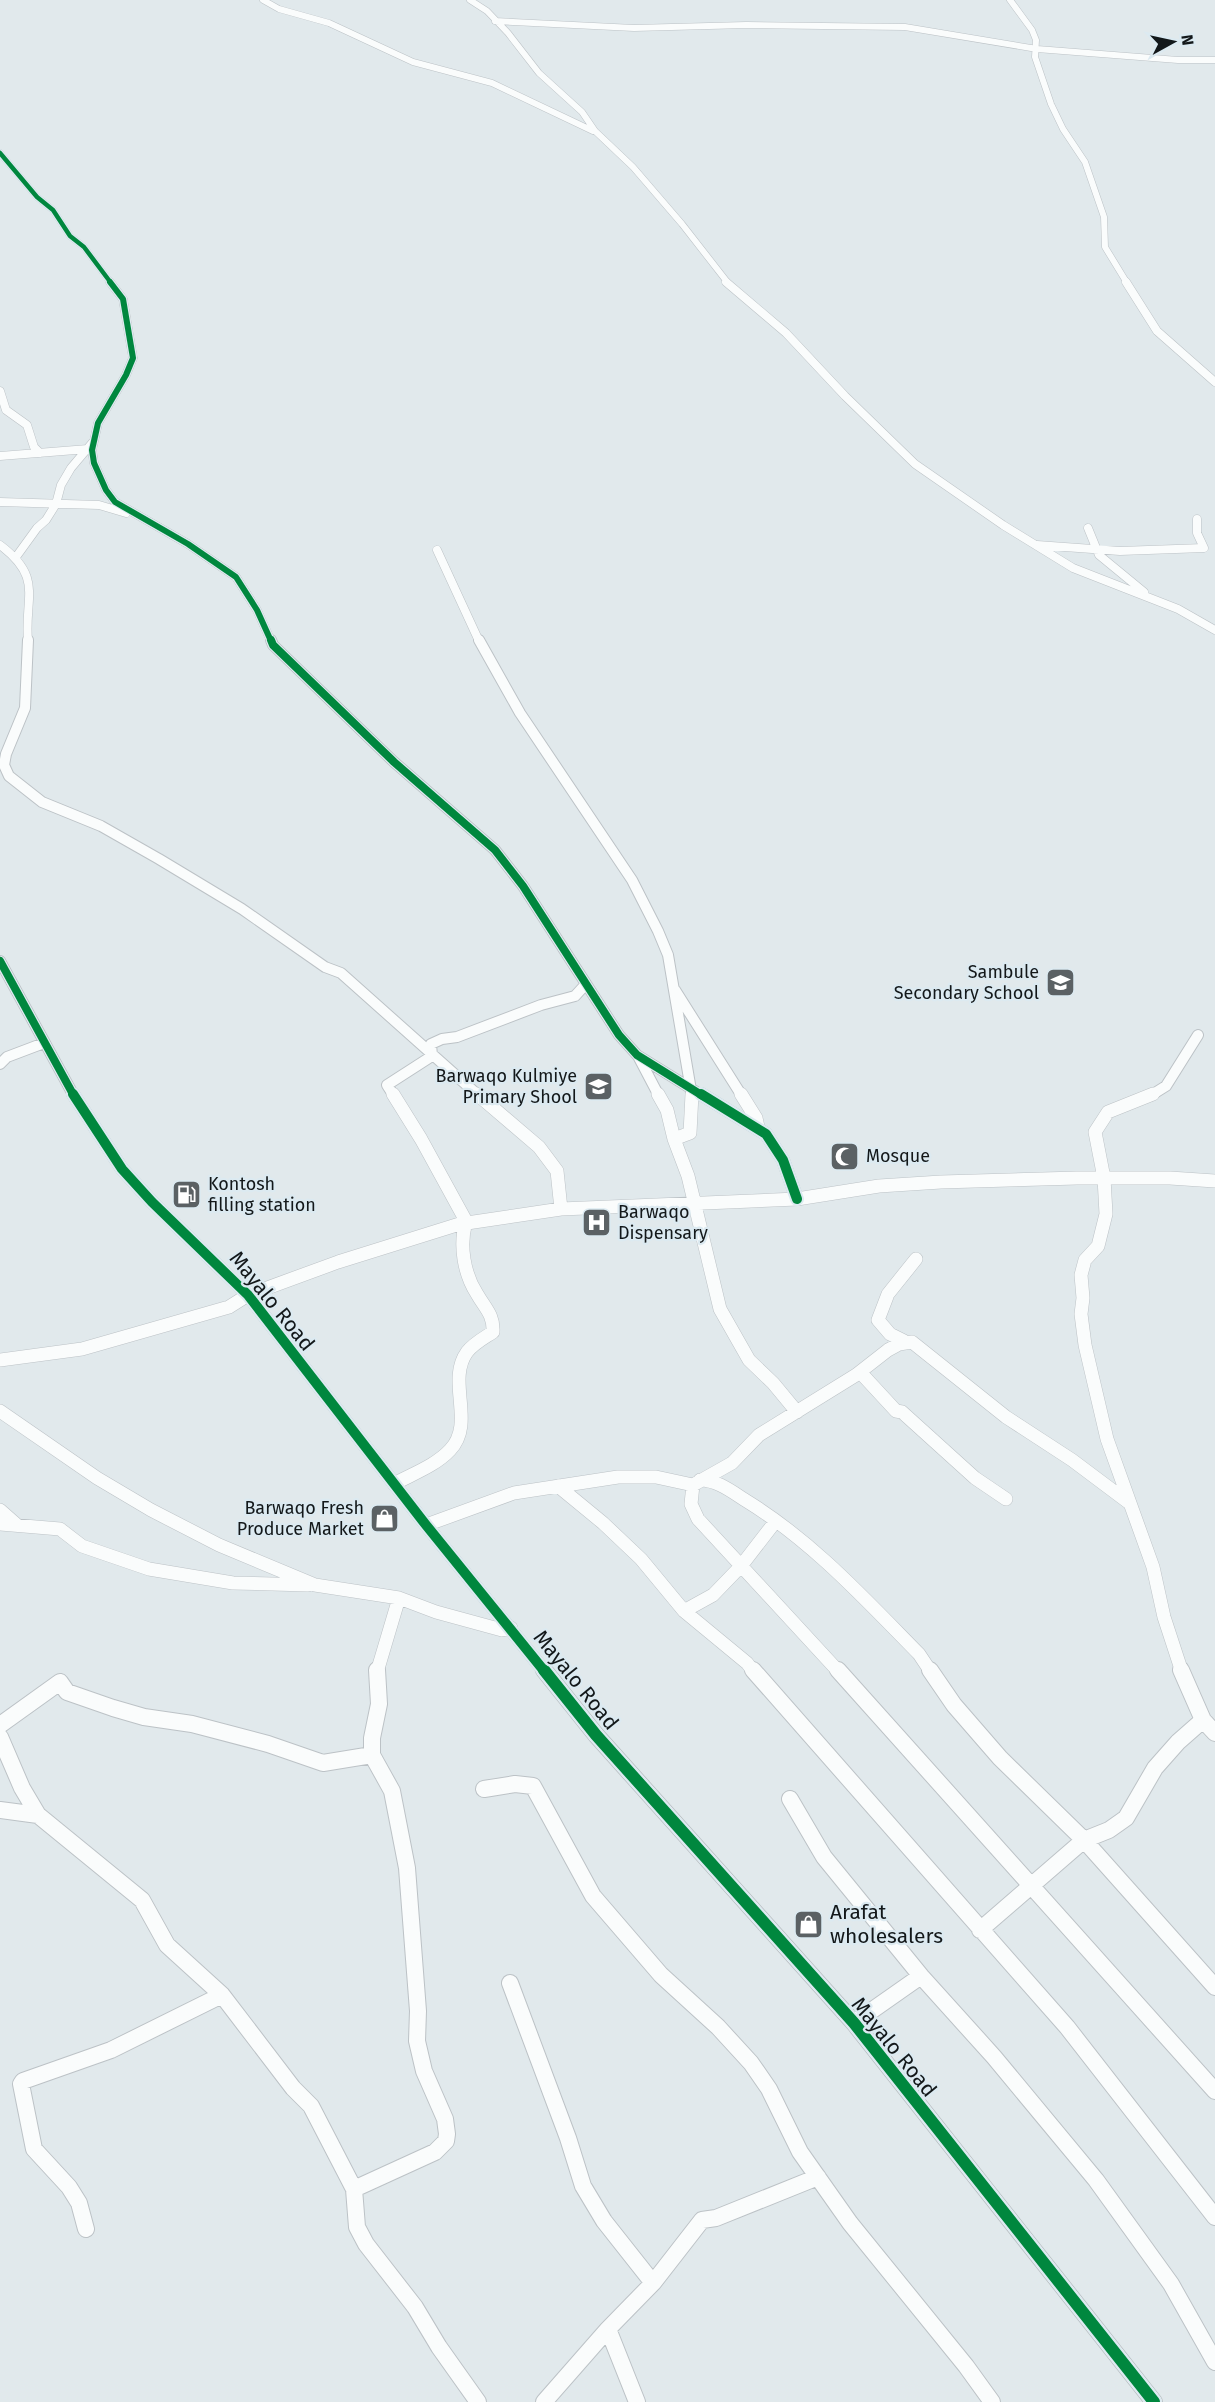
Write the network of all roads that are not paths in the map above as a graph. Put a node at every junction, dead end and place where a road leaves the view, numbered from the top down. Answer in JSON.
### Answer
{"nodes":[{"id":1,"x":263,"y":0,"type":"edge"},
{"id":2,"x":470,"y":0,"type":"edge"},
{"id":3,"x":1010,"y":0,"type":"edge"},
{"id":4,"x":495,"y":21,"type":"junction"},
{"id":5,"x":1037,"y":49,"type":"junction"},
{"id":6,"x":1215,"y":60,"type":"edge"},
{"id":7,"x":595,"y":131,"type":"junction"},
{"id":8,"x":0,"y":153,"type":"edge"},
{"id":9,"x":1215,"y":382,"type":"edge"},
{"id":10,"x":0,"y":391,"type":"edge"},
{"id":11,"x":91,"y":446,"type":"junction"},
{"id":12,"x":40,"y":453,"type":"junction"},
{"id":13,"x":0,"y":456,"type":"edge"},
{"id":14,"x":0,"y":502,"type":"edge"},
{"id":15,"x":56,"y":504,"type":"junction"},
{"id":16,"x":146,"y":519,"type":"junction"},
{"id":17,"x":1197,"y":519,"type":"dead end"},
{"id":18,"x":1088,"y":528,"type":"dead end"},
{"id":19,"x":1033,"y":544,"type":"junction"},
{"id":20,"x":0,"y":545,"type":"edge"},
{"id":21,"x":437,"y":550,"type":"dead end"},
{"id":22,"x":1097,"y":550,"type":"junction"},
{"id":23,"x":16,"y":557,"type":"junction"},
{"id":24,"x":1152,"y":598,"type":"junction"},
{"id":25,"x":1215,"y":630,"type":"edge"},
{"id":26,"x":0,"y":961,"type":"edge"},
{"id":27,"x":586,"y":984,"type":"junction"},
{"id":28,"x":672,"y":986,"type":"junction"},
{"id":29,"x":1198,"y":1035,"type":"dead end"},
{"id":30,"x":44,"y":1043,"type":"junction"},
{"id":31,"x":637,"y":1055,"type":"junction"},
{"id":32,"x":432,"y":1056,"type":"junction"},
{"id":33,"x":0,"y":1064,"type":"edge"},
{"id":34,"x":692,"y":1091,"type":"junction"},
{"id":35,"x":758,"y":1127,"type":"junction"},
{"id":36,"x":675,"y":1139,"type":"junction"},
{"id":37,"x":1104,"y":1178,"type":"junction"},
{"id":38,"x":1215,"y":1181,"type":"edge"},
{"id":39,"x":797,"y":1199,"type":"junction"},
{"id":40,"x":694,"y":1203,"type":"junction"},
{"id":41,"x":561,"y":1209,"type":"junction"},
{"id":42,"x":466,"y":1222,"type":"junction"},
{"id":43,"x":916,"y":1259,"type":"dead end"},
{"id":44,"x":248,"y":1295,"type":"junction"},
{"id":45,"x":904,"y":1341,"type":"junction"},
{"id":46,"x":0,"y":1360,"type":"edge"},
{"id":47,"x":860,"y":1372,"type":"junction"},
{"id":48,"x":0,"y":1411,"type":"edge"},
{"id":49,"x":797,"y":1412,"type":"junction"},
{"id":50,"x":697,"y":1483,"type":"junction"},
{"id":51,"x":394,"y":1484,"type":"junction"},
{"id":52,"x":558,"y":1486,"type":"junction"},
{"id":53,"x":1006,"y":1499,"type":"dead end"},
{"id":54,"x":1128,"y":1502,"type":"junction"},
{"id":55,"x":0,"y":1510,"type":"edge"},
{"id":56,"x":775,"y":1522,"type":"junction"},
{"id":57,"x":0,"y":1524,"type":"edge"},
{"id":58,"x":17,"y":1525,"type":"junction"},
{"id":59,"x":426,"y":1525,"type":"junction"},
{"id":60,"x":741,"y":1566,"type":"junction"},
{"id":61,"x":315,"y":1585,"type":"junction"},
{"id":62,"x":399,"y":1598,"type":"junction"},
{"id":63,"x":684,"y":1611,"type":"junction"},
{"id":64,"x":511,"y":1628,"type":"junction"},
{"id":65,"x":1203,"y":1720,"type":"junction"},
{"id":66,"x":0,"y":1725,"type":"edge"},
{"id":67,"x":1215,"y":1733,"type":"edge"},
{"id":68,"x":0,"y":1737,"type":"edge"},
{"id":69,"x":372,"y":1755,"type":"junction"},
{"id":70,"x":484,"y":1789,"type":"dead end"},
{"id":71,"x":790,"y":1799,"type":"dead end"},
{"id":72,"x":0,"y":1809,"type":"edge"},
{"id":73,"x":38,"y":1815,"type":"junction"},
{"id":74,"x":1084,"y":1840,"type":"junction"},
{"id":75,"x":1030,"y":1884,"type":"junction"},
{"id":76,"x":980,"y":1929,"type":"junction"},
{"id":77,"x":921,"y":1976,"type":"junction"},
{"id":78,"x":510,"y":1983,"type":"dead end"},
{"id":79,"x":1215,"y":1987,"type":"edge"},
{"id":80,"x":222,"y":1995,"type":"junction"},
{"id":81,"x":854,"y":2023,"type":"junction"},
{"id":82,"x":1215,"y":2091,"type":"edge"},
{"id":83,"x":818,"y":2177,"type":"junction"},
{"id":84,"x":354,"y":2189,"type":"junction"},
{"id":85,"x":1215,"y":2217,"type":"edge"},
{"id":86,"x":86,"y":2229,"type":"dead end"},
{"id":87,"x":653,"y":2283,"type":"junction"},
{"id":88,"x":608,"y":2329,"type":"junction"},
{"id":89,"x":1215,"y":2362,"type":"edge"},
{"id":90,"x":478,"y":2402,"type":"edge"},
{"id":91,"x":544,"y":2402,"type":"edge"},
{"id":92,"x":637,"y":2402,"type":"edge"},
{"id":93,"x":992,"y":2402,"type":"edge"},
{"id":94,"x":1154,"y":2402,"type":"edge"}],
"edges":[{"from":1,"to":7,"type":"street"},
{"from":2,"to":4,"type":"street"},
{"from":3,"to":5,"type":"street"},
{"from":4,"to":5,"type":"street"},
{"from":4,"to":7,"type":"street"},
{"from":5,"to":6,"type":"street"},
{"from":5,"to":9,"type":"street"},
{"from":7,"to":19,"type":"street"},
{"from":8,"to":11,"type":"street"},
{"from":10,"to":12,"type":"street"},
{"from":11,"to":12,"type":"street"},
{"from":11,"to":15,"type":"street"},
{"from":11,"to":16,"type":"street"},
{"from":12,"to":13,"type":"street"},
{"from":14,"to":15,"type":"street"},
{"from":15,"to":16,"type":"street"},
{"from":15,"to":23,"type":"street"},
{"from":16,"to":27,"type":"street"},
{"from":17,"to":22,"type":"street"},
{"from":18,"to":22,"type":"street"},
{"from":19,"to":22,"type":"street"},
{"from":19,"to":24,"type":"street"},
{"from":20,"to":23,"type":"street"},
{"from":21,"to":28,"type":"street"},
{"from":22,"to":24,"type":"street"},
{"from":23,"to":32,"type":"street"},
{"from":24,"to":25,"type":"street"},
{"from":26,"to":30,"type":"street","name":"Mayalo Road"},
{"from":27,"to":31,"type":"street"},
{"from":27,"to":32,"type":"street"},
{"from":28,"to":34,"type":"street"},
{"from":28,"to":35,"type":"street"},
{"from":29,"to":37,"type":"street"},
{"from":30,"to":33,"type":"street"},
{"from":30,"to":44,"type":"street","name":"Mayalo Road"},
{"from":31,"to":34,"type":"street"},
{"from":31,"to":36,"type":"street"},
{"from":32,"to":41,"type":"street"},
{"from":32,"to":42,"type":"street"},
{"from":34,"to":35,"type":"street"},
{"from":34,"to":36,"type":"street"},
{"from":35,"to":39,"type":"street"},
{"from":36,"to":40,"type":"street"},
{"from":37,"to":38,"type":"street"},
{"from":37,"to":39,"type":"street"},
{"from":37,"to":54,"type":"street"},
{"from":39,"to":40,"type":"street"},
{"from":40,"to":41,"type":"street"},
{"from":40,"to":49,"type":"street"},
{"from":41,"to":42,"type":"street"},
{"from":42,"to":44,"type":"street"},
{"from":42,"to":51,"type":"street"},
{"from":43,"to":45,"type":"street"},
{"from":44,"to":46,"type":"street"},
{"from":44,"to":51,"type":"street","name":"Mayalo Road"},
{"from":45,"to":47,"type":"street"},
{"from":45,"to":54,"type":"street"},
{"from":47,"to":49,"type":"street"},
{"from":47,"to":53,"type":"street"},
{"from":48,"to":61,"type":"street"},
{"from":49,"to":50,"type":"street"},
{"from":50,"to":52,"type":"street"},
{"from":50,"to":56,"type":"street"},
{"from":50,"to":60,"type":"street"},
{"from":51,"to":59,"type":"street","name":"Mayalo Road"},
{"from":52,"to":59,"type":"street"},
{"from":52,"to":63,"type":"street"},
{"from":54,"to":65,"type":"street"},
{"from":55,"to":58,"type":"street"},
{"from":56,"to":60,"type":"street"},
{"from":56,"to":74,"type":"street"},
{"from":57,"to":58,"type":"street"},
{"from":58,"to":61,"type":"street"},
{"from":59,"to":64,"type":"street","name":"Mayalo Road"},
{"from":60,"to":63,"type":"street"},
{"from":60,"to":75,"type":"street"},
{"from":61,"to":62,"type":"street"},
{"from":62,"to":64,"type":"street"},
{"from":62,"to":69,"type":"street"},
{"from":63,"to":76,"type":"street"},
{"from":64,"to":81,"type":"street","name":"Mayalo Road"},
{"from":65,"to":67,"type":"street"},
{"from":65,"to":74,"type":"street"},
{"from":66,"to":69,"type":"street"},
{"from":68,"to":73,"type":"street"},
{"from":69,"to":84,"type":"street"},
{"from":70,"to":83,"type":"street"},
{"from":71,"to":77,"type":"street"},
{"from":72,"to":73,"type":"street"},
{"from":73,"to":80,"type":"street"},
{"from":74,"to":75,"type":"street"},
{"from":74,"to":79,"type":"street"},
{"from":75,"to":76,"type":"street"},
{"from":75,"to":82,"type":"street"},
{"from":76,"to":85,"type":"street"},
{"from":77,"to":81,"type":"street"},
{"from":77,"to":89,"type":"street"},
{"from":78,"to":87,"type":"street"},
{"from":80,"to":84,"type":"street"},
{"from":80,"to":86,"type":"street"},
{"from":81,"to":94,"type":"street","name":"Mayalo Road"},
{"from":83,"to":87,"type":"street"},
{"from":83,"to":93,"type":"street"},
{"from":84,"to":90,"type":"street"},
{"from":87,"to":88,"type":"street"},
{"from":88,"to":91,"type":"street"},
{"from":88,"to":92,"type":"street"}]}
